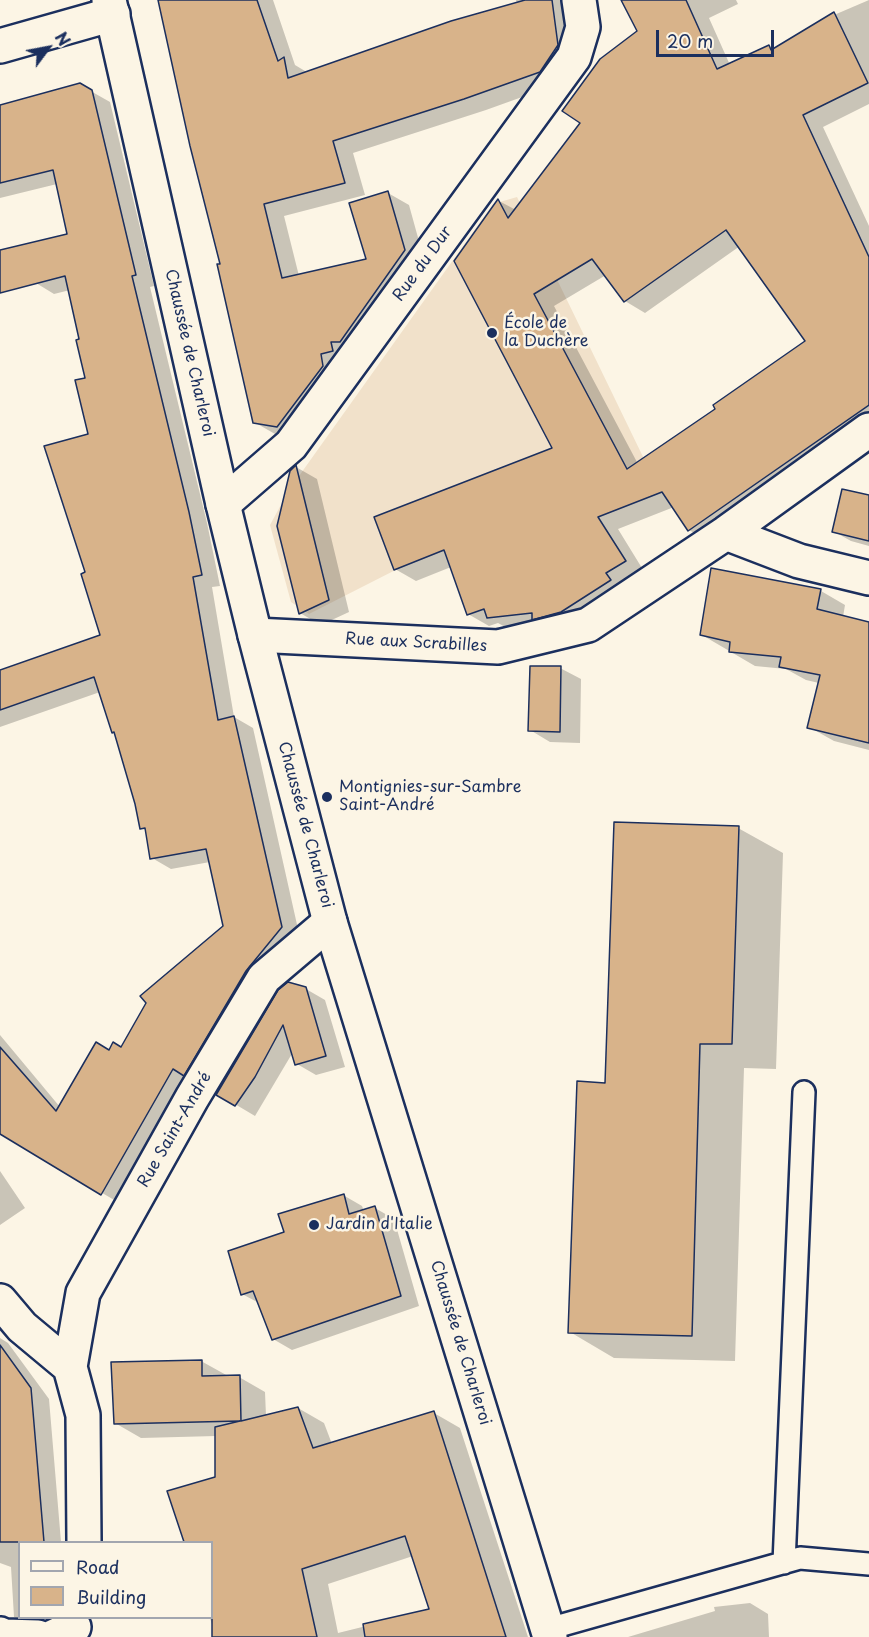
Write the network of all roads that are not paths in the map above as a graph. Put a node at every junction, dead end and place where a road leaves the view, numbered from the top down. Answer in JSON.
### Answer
{"nodes":[{"id":1,"x":579,"y":0,"type":"edge"},
{"id":2,"x":111,"y":7,"type":"edge"},
{"id":3,"x":0,"y":46,"type":"edge"},
{"id":4,"x":869,"y":430,"type":"edge"},
{"id":5,"x":224,"y":504,"type":"junction"},
{"id":6,"x":726,"y":533,"type":"junction"},
{"id":7,"x":869,"y":578,"type":"edge"},
{"id":8,"x":255,"y":635,"type":"junction"},
{"id":9,"x":330,"y":922,"type":"junction"},
{"id":10,"x":804,"y":1092,"type":"dead end"},
{"id":11,"x":0,"y":1302,"type":"edge"},
{"id":12,"x":70,"y":1367,"type":"junction"},
{"id":13,"x":84,"y":1541,"type":"edge"},
{"id":14,"x":784,"y":1563,"type":"junction"},
{"id":15,"x":869,"y":1564,"type":"edge"},
{"id":16,"x":549,"y":1633,"type":"edge"},
{"id":17,"x":0,"y":1634,"type":"edge"},
{"id":18,"x":38,"y":1637,"type":"edge"}],
"edges":[{"from":1,"to":5,"type":"street","name":"Rue du Dur"},
{"from":2,"to":3,"type":"street"},
{"from":2,"to":5,"type":"street","name":"Chaussée de Charleroi"},
{"from":4,"to":6,"type":"street","name":"Rue aux Scrabilles"},
{"from":5,"to":8,"type":"street","name":"Chaussée de Charleroi"},
{"from":6,"to":7,"type":"street"},
{"from":6,"to":8,"type":"street","name":"Rue aux Scrabilles"},
{"from":8,"to":9,"type":"street","name":"Chaussée de Charleroi"},
{"from":9,"to":12,"type":"street","name":"Rue Saint-André"},
{"from":9,"to":16,"type":"street","name":"Chaussée de Charleroi"},
{"from":10,"to":14,"type":"lane"},
{"from":11,"to":12,"type":"street"},
{"from":12,"to":13,"type":"street"},
{"from":14,"to":15,"type":"lane"},
{"from":14,"to":16,"type":"lane"},
{"from":17,"to":18,"type":"street"}]}
